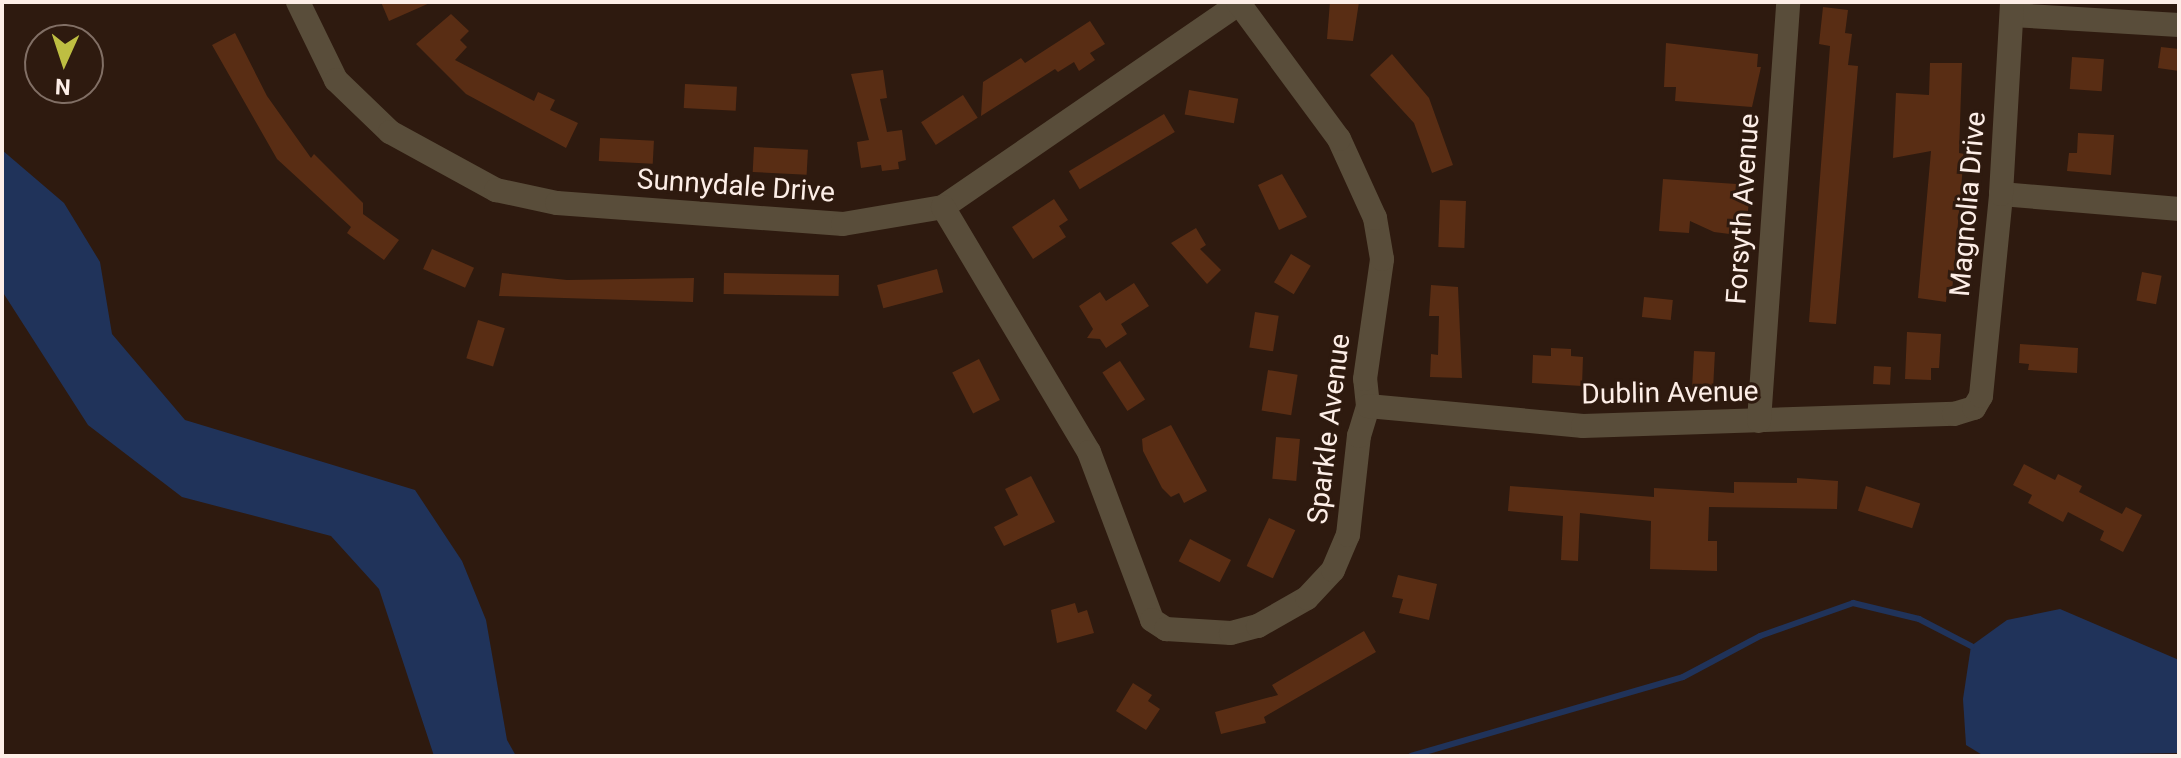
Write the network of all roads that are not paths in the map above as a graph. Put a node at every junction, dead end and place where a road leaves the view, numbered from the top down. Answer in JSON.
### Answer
{"nodes":[{"id":1,"x":298,"y":2,"type":"edge"},
{"id":2,"x":1239,"y":2,"type":"edge"},
{"id":3,"x":1788,"y":2,"type":"edge"},
{"id":4,"x":2012,"y":8,"type":"edge"},
{"id":5,"x":2179,"y":25,"type":"edge"},
{"id":6,"x":2001,"y":194,"type":"junction"},
{"id":7,"x":943,"y":207,"type":"junction"},
{"id":8,"x":2179,"y":209,"type":"edge"},
{"id":9,"x":1368,"y":406,"type":"junction"},
{"id":10,"x":1974,"y":408,"type":"joint"},
{"id":11,"x":1759,"y":421,"type":"junction"}],
"edges":[{"from":1,"to":7,"type":"street","name":"Sunnydale Drive"},
{"from":2,"to":7,"type":"street","name":"Sunnydale Drive"},
{"from":2,"to":9,"type":"street","name":"Sparkle Avenue"},
{"from":3,"to":11,"type":"street","name":"Forsyth Avenue"},
{"from":4,"to":5,"type":"street"},
{"from":4,"to":6,"type":"street","name":"Magnolia Drive"},
{"from":6,"to":8,"type":"street"},
{"from":6,"to":10,"type":"street","name":"Magnolia Drive"},
{"from":7,"to":9,"type":"street","name":"Sparkle Avenue"},
{"from":9,"to":11,"type":"street","name":"Dublin Avenue"},
{"from":10,"to":11,"type":"street","name":"Dublin Avenue"}]}
